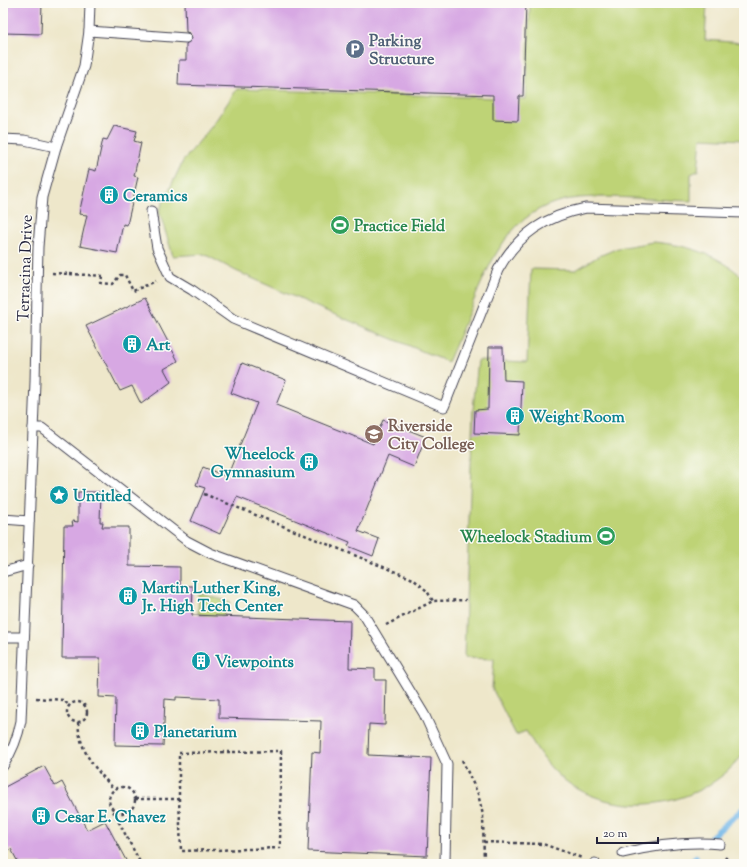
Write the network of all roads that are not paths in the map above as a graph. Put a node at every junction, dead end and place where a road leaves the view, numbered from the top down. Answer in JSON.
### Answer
{"nodes":[{"id":1,"x":90,"y":3,"type":"edge"},
{"id":2,"x":89,"y":31,"type":"junction"},
{"id":3,"x":186,"y":38,"type":"dead end"},
{"id":4,"x":3,"y":139,"type":"edge"},
{"id":5,"x":56,"y":146,"type":"junction"},
{"id":6,"x":151,"y":211,"type":"dead end"},
{"id":7,"x":744,"y":213,"type":"edge"},
{"id":8,"x":33,"y":428,"type":"junction"},
{"id":9,"x":3,"y":519,"type":"edge"},
{"id":10,"x":29,"y":520,"type":"junction"},
{"id":11,"x":28,"y":565,"type":"junction"},
{"id":12,"x":3,"y":572,"type":"edge"},
{"id":13,"x":3,"y":635,"type":"edge"},
{"id":14,"x":24,"y":637,"type":"junction"},
{"id":15,"x":3,"y":766,"type":"edge"},
{"id":16,"x":720,"y":844,"type":"dead end"},
{"id":17,"x":623,"y":853,"type":"dead end"},
{"id":18,"x":445,"y":862,"type":"dead end"}],
"edges":[{"from":1,"to":2,"type":"lane","name":"Terracina Drive"},
{"from":2,"to":3,"type":"lane"},
{"from":2,"to":5,"type":"lane","name":"Terracina Drive"},
{"from":4,"to":5,"type":"lane"},
{"from":5,"to":8,"type":"lane","name":"Terracina Drive"},
{"from":6,"to":7,"type":"lane"},
{"from":8,"to":10,"type":"lane","name":"Terracina Drive"},
{"from":8,"to":18,"type":"lane"},
{"from":9,"to":10,"type":"lane"},
{"from":10,"to":11,"type":"lane","name":"Terracina Drive"},
{"from":11,"to":12,"type":"lane"},
{"from":11,"to":14,"type":"lane","name":"Terracina Drive"},
{"from":13,"to":14,"type":"lane"},
{"from":14,"to":15,"type":"lane","name":"Terracina Drive"},
{"from":16,"to":17,"type":"lane"}]}
